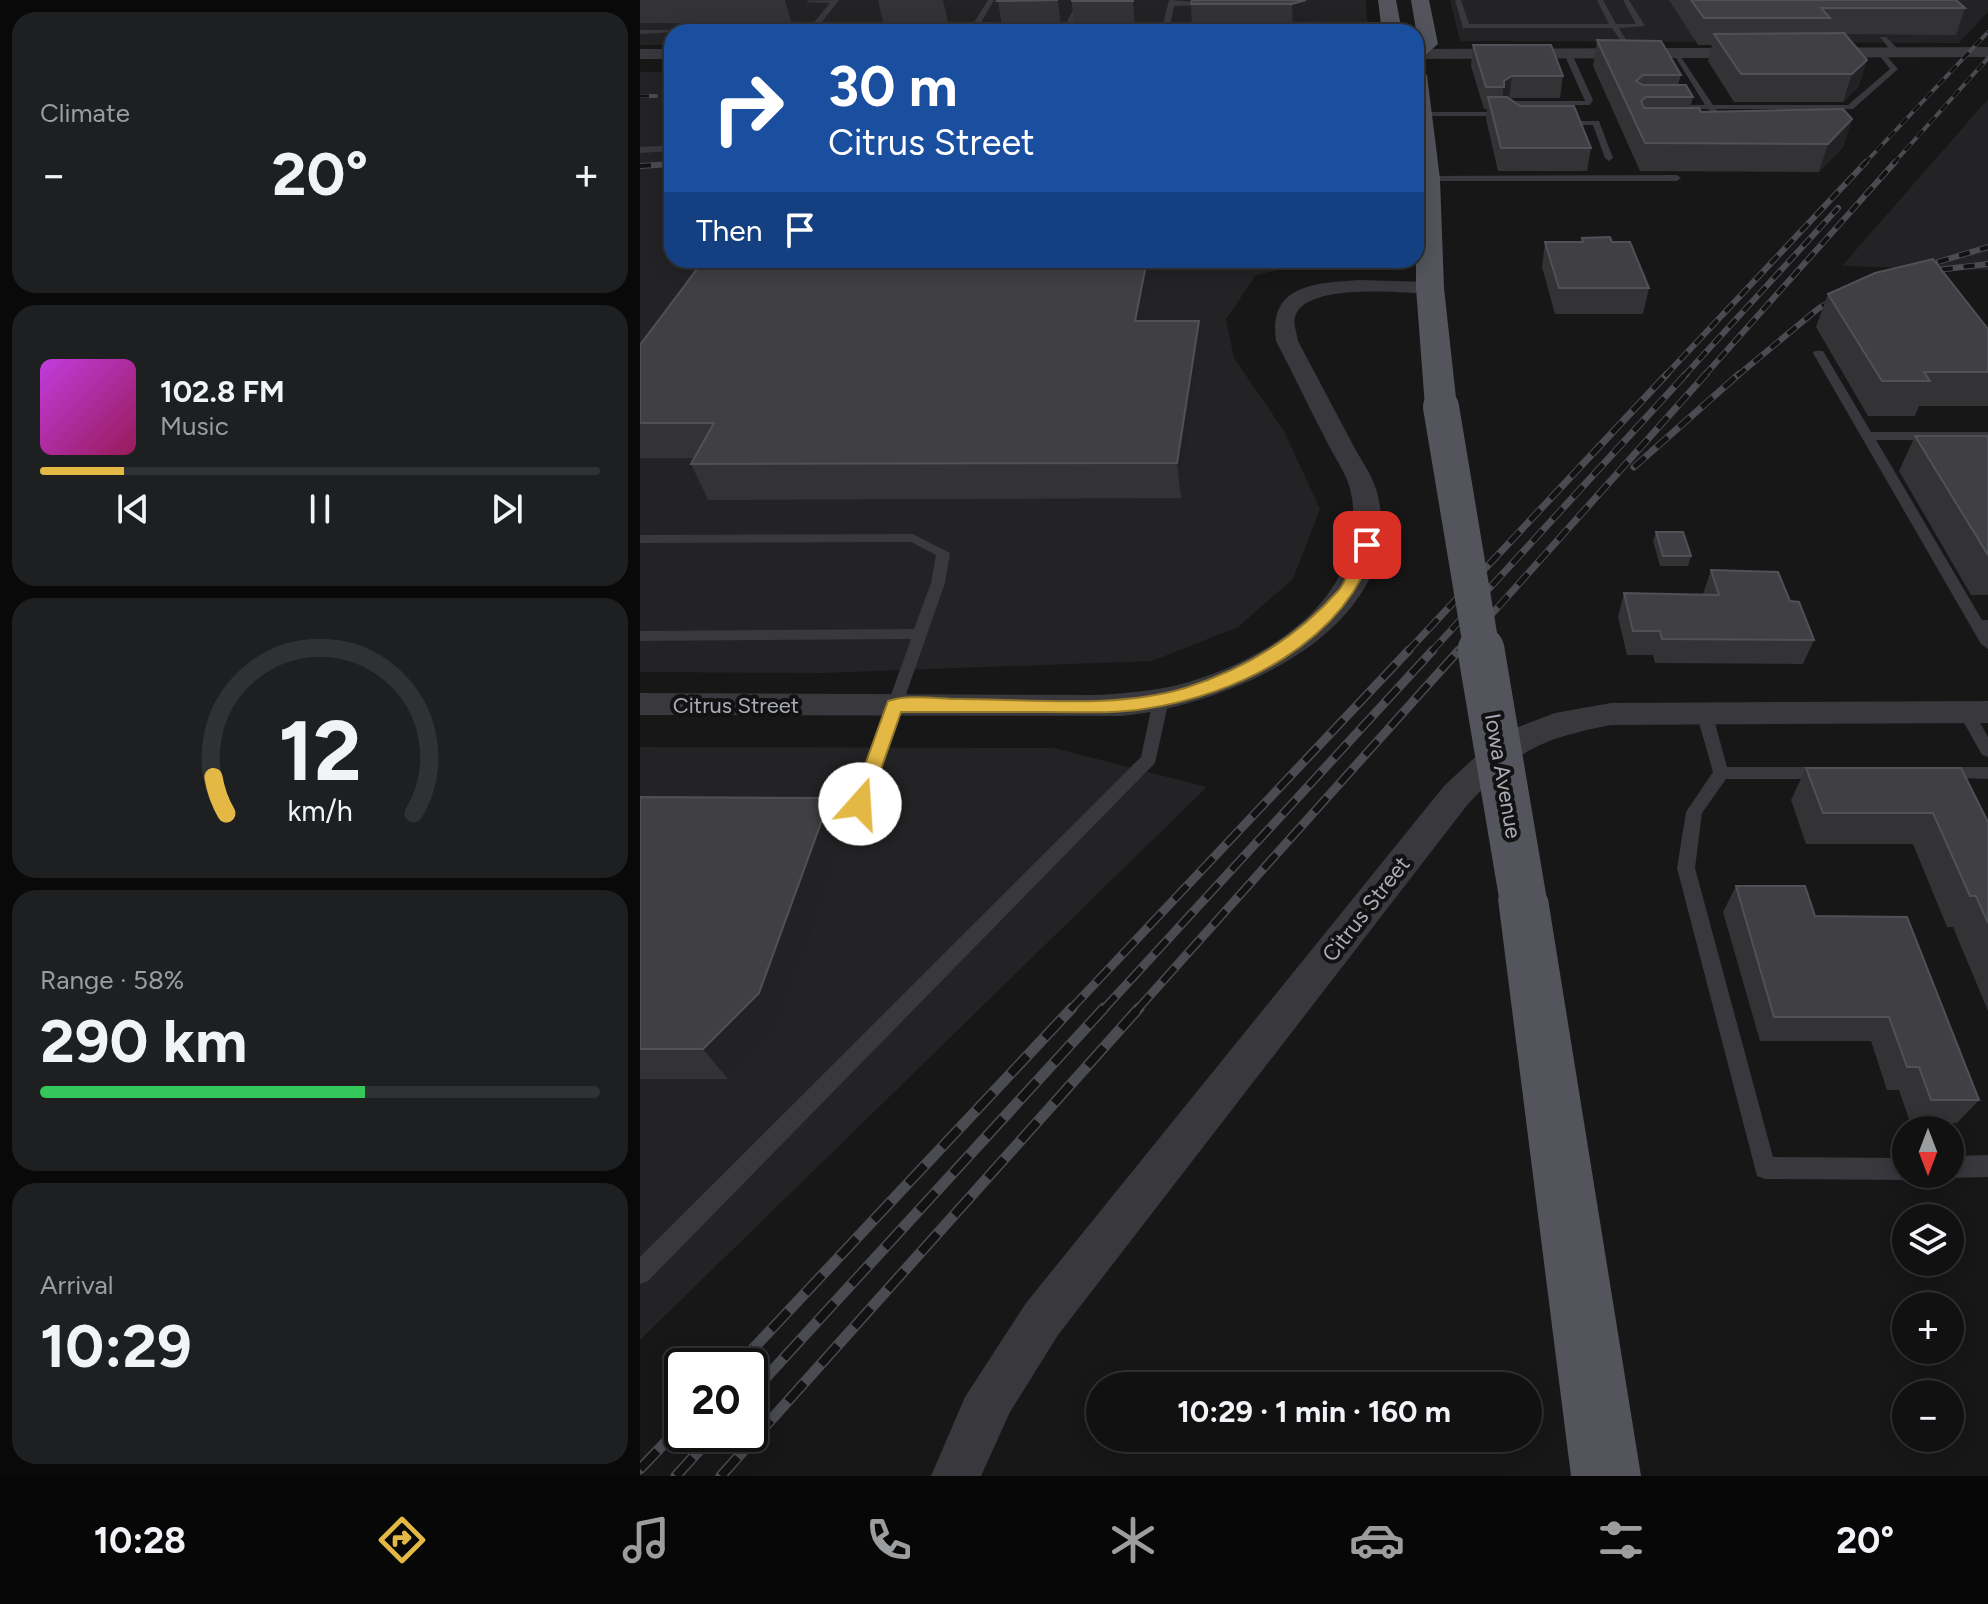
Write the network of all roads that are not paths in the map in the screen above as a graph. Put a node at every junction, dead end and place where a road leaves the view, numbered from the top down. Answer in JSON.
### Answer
{"nodes":[{"id":1,"x":991,"y":0,"type":"edge"},
{"id":2,"x":1081,"y":0,"type":"edge"},
{"id":3,"x":1387,"y":0,"type":"edge"},
{"id":4,"x":1420,"y":0,"type":"edge"},
{"id":5,"x":1458,"y":0,"type":"edge"},
{"id":6,"x":1600,"y":0,"type":"edge"},
{"id":7,"x":1626,"y":0,"type":"edge"},
{"id":8,"x":779,"y":1,"type":"edge"},
{"id":9,"x":836,"y":1,"type":"edge"},
{"id":10,"x":1172,"y":2,"type":"edge"},
{"id":11,"x":1213,"y":5,"type":"edge"},
{"id":12,"x":817,"y":24,"type":"edge"},
{"id":13,"x":977,"y":24,"type":"edge"},
{"id":14,"x":1070,"y":24,"type":"edge"},
{"id":15,"x":1167,"y":24,"type":"edge"},
{"id":16,"x":1391,"y":24,"type":"edge"},
{"id":17,"x":1614,"y":26,"type":"junction"},
{"id":18,"x":640,"y":32,"type":"edge"},
{"id":19,"x":664,"y":32,"type":"edge"},
{"id":20,"x":1424,"y":47,"type":"edge"},
{"id":21,"x":1886,"y":49,"type":"junction"},
{"id":22,"x":1424,"y":53,"type":"edge"},
{"id":23,"x":1630,"y":53,"type":"junction"},
{"id":24,"x":1677,"y":53,"type":"junction"},
{"id":25,"x":640,"y":54,"type":"edge"},
{"id":26,"x":664,"y":54,"type":"edge"},
{"id":27,"x":1568,"y":54,"type":"junction"},
{"id":28,"x":1988,"y":54,"type":"edge"},
{"id":29,"x":1653,"y":107,"type":"edge"},
{"id":30,"x":1710,"y":107,"type":"junction"},
{"id":31,"x":1424,"y":114,"type":"edge"},
{"id":32,"x":1508,"y":114,"type":"junction"},
{"id":33,"x":1517,"y":123,"type":"edge"},
{"id":34,"x":1554,"y":123,"type":"edge"},
{"id":35,"x":1720,"y":124,"type":"edge"},
{"id":36,"x":1424,"y":142,"type":"edge"},
{"id":37,"x":664,"y":148,"type":"edge"},
{"id":38,"x":640,"y":150,"type":"edge"},
{"id":39,"x":1609,"y":158,"type":"dead end"},
{"id":40,"x":1677,"y":178,"type":"dead end"},
{"id":41,"x":1428,"y":179,"type":"junction"},
{"id":42,"x":701,"y":268,"type":"edge"},
{"id":43,"x":1430,"y":288,"type":"junction"},
{"id":44,"x":683,"y":292,"type":"edge"},
{"id":45,"x":1819,"y":353,"type":"dead end"},
{"id":46,"x":1867,"y":436,"type":"junction"},
{"id":47,"x":1988,"y":436,"type":"edge"},
{"id":48,"x":640,"y":539,"type":"edge"},
{"id":49,"x":1983,"y":625,"type":"edge"},
{"id":50,"x":920,"y":634,"type":"junction"},
{"id":51,"x":640,"y":636,"type":"edge"},
{"id":52,"x":1988,"y":644,"type":"edge"},
{"id":53,"x":1161,"y":700,"type":"junction"},
{"id":54,"x":640,"y":704,"type":"edge"},
{"id":55,"x":894,"y":705,"type":"junction"},
{"id":56,"x":1704,"y":712,"type":"junction"},
{"id":57,"x":1977,"y":712,"type":"edge"},
{"id":58,"x":1988,"y":751,"type":"edge"},
{"id":59,"x":1721,"y":773,"type":"junction"},
{"id":60,"x":1847,"y":773,"type":"edge"},
{"id":61,"x":1925,"y":773,"type":"edge"},
{"id":62,"x":1988,"y":773,"type":"edge"},
{"id":63,"x":860,"y":804,"type":"dead end"},
{"id":64,"x":1988,"y":1166,"type":"edge"},
{"id":65,"x":1964,"y":1167,"type":"edge"},
{"id":66,"x":1892,"y":1169,"type":"edge"},
{"id":67,"x":644,"y":1265,"type":"edge"},
{"id":68,"x":956,"y":1476,"type":"edge"},
{"id":69,"x":1606,"y":1476,"type":"edge"}],
"edges":[{"from":1,"to":13,"type":"lane"},
{"from":2,"to":14,"type":"lane"},
{"from":3,"to":16,"type":"main road"},
{"from":4,"to":20,"type":"main road"},
{"from":5,"to":17,"type":"lane"},
{"from":6,"to":17,"type":"lane"},
{"from":7,"to":17,"type":"lane"},
{"from":8,"to":9,"type":"lane"},
{"from":9,"to":12,"type":"lane"},
{"from":10,"to":11,"type":"lane"},
{"from":10,"to":15,"type":"lane"},
{"from":17,"to":23,"type":"lane"},
{"from":18,"to":19,"type":"lane"},
{"from":21,"to":24,"type":"street"},
{"from":21,"to":28,"type":"street"},
{"from":21,"to":30,"type":"lane"},
{"from":22,"to":27,"type":"street"},
{"from":23,"to":24,"type":"street"},
{"from":23,"to":27,"type":"street"},
{"from":24,"to":30,"type":"lane"},
{"from":25,"to":26,"type":"street"},
{"from":27,"to":32,"type":"lane"},
{"from":29,"to":30,"type":"lane"},
{"from":30,"to":35,"type":"lane"},
{"from":31,"to":32,"type":"lane"},
{"from":32,"to":33,"type":"lane"},
{"from":34,"to":39,"type":"lane"},
{"from":36,"to":41,"type":"main road","name":"Iowa Avenue"},
{"from":37,"to":38,"type":"lane"},
{"from":40,"to":41,"type":"lane"},
{"from":41,"to":43,"type":"main road","name":"Iowa Avenue"},
{"from":42,"to":44,"type":"lane"},
{"from":43,"to":53,"type":"street","name":"Citrus Street"},
{"from":43,"to":69,"type":"main road","name":"Iowa Avenue","bridge":true},
{"from":45,"to":46,"type":"lane"},
{"from":46,"to":47,"type":"lane"},
{"from":46,"to":49,"type":"lane"},
{"from":48,"to":50,"type":"lane"},
{"from":49,"to":52,"type":"lane"},
{"from":50,"to":51,"type":"lane"},
{"from":50,"to":55,"type":"lane"},
{"from":53,"to":55,"type":"street","name":"Citrus Street"},
{"from":53,"to":67,"type":"lane"},
{"from":54,"to":55,"type":"street","name":"Citrus Street"},
{"from":55,"to":63,"type":"lane"},
{"from":56,"to":57,"type":"street","name":"Citrus Street"},
{"from":56,"to":59,"type":"lane"},
{"from":56,"to":68,"type":"street","name":"Citrus Street"},
{"from":57,"to":58,"type":"lane"},
{"from":59,"to":60,"type":"lane"},
{"from":59,"to":66,"type":"lane"},
{"from":61,"to":62,"type":"lane"},
{"from":64,"to":65,"type":"lane"}]}
